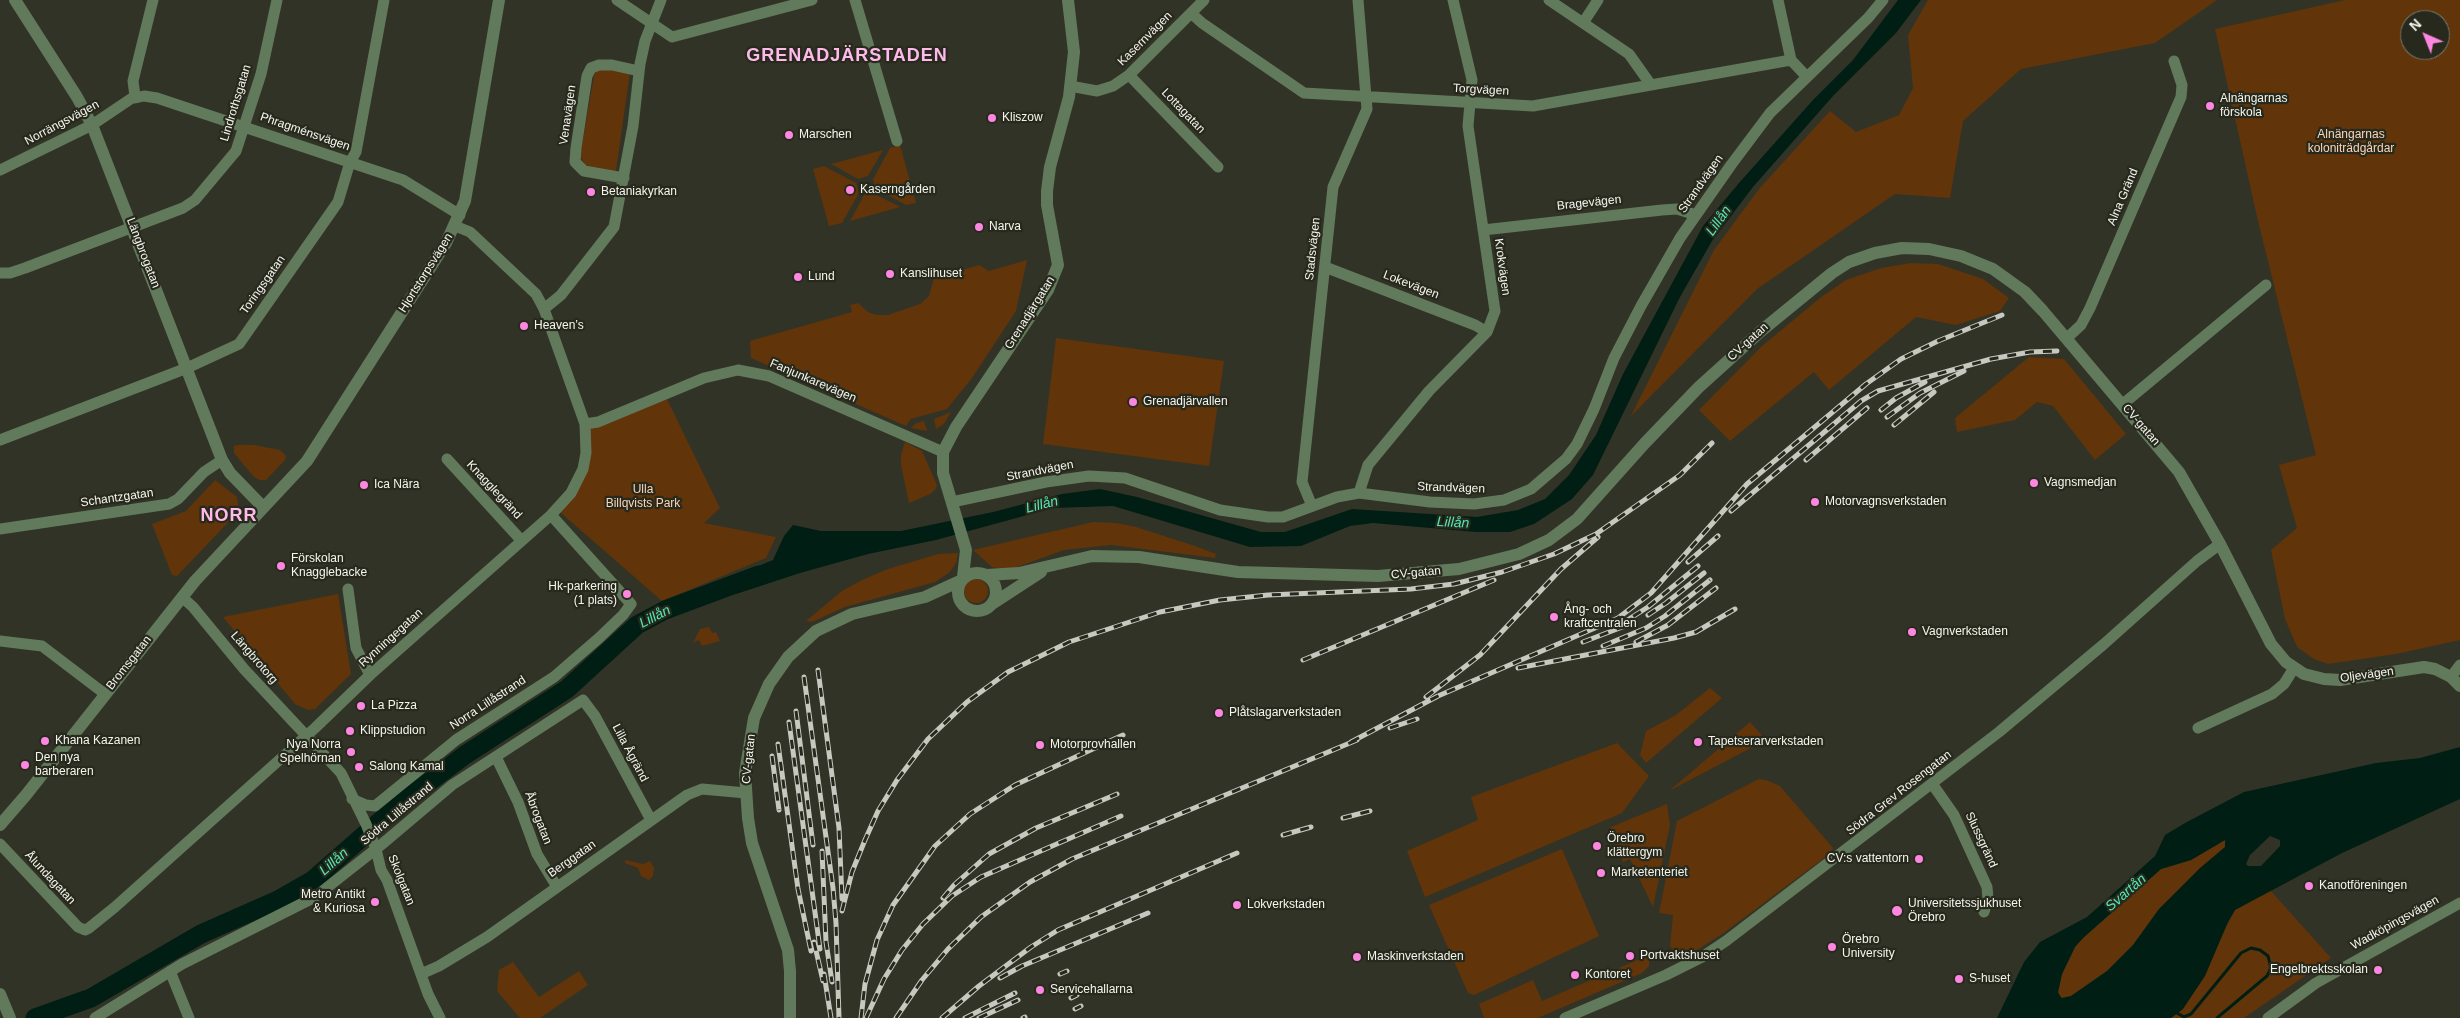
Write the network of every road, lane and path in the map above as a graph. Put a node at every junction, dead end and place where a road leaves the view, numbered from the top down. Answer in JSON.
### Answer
{"nodes":[{"id":1,"x":15,"y":0,"type":"edge"},
{"id":2,"x":153,"y":0,"type":"edge"},
{"id":3,"x":276,"y":0,"type":"edge"},
{"id":4,"x":384,"y":0,"type":"edge"},
{"id":5,"x":498,"y":0,"type":"edge"},
{"id":6,"x":617,"y":0,"type":"edge"},
{"id":7,"x":662,"y":0,"type":"edge"},
{"id":8,"x":812,"y":0,"type":"edge"},
{"id":9,"x":855,"y":0,"type":"edge"},
{"id":10,"x":1068,"y":0,"type":"edge"},
{"id":11,"x":1204,"y":0,"type":"edge"},
{"id":12,"x":1358,"y":0,"type":"edge"},
{"id":13,"x":1453,"y":0,"type":"edge"},
{"id":14,"x":1549,"y":0,"type":"edge"},
{"id":15,"x":1598,"y":0,"type":"edge"},
{"id":16,"x":1778,"y":0,"type":"edge"},
{"id":17,"x":1883,"y":0,"type":"edge"},
{"id":18,"x":1191,"y":13,"type":"junction"},
{"id":19,"x":1583,"y":23,"type":"junction"},
{"id":20,"x":651,"y":25,"type":"junction"},
{"id":21,"x":1791,"y":60,"type":"junction"},
{"id":22,"x":2174,"y":60,"type":"dead end"},
{"id":23,"x":639,"y":71,"type":"junction"},
{"id":24,"x":1129,"y":75,"type":"junction"},
{"id":25,"x":1807,"y":77,"type":"junction"},
{"id":26,"x":1651,"y":85,"type":"junction"},
{"id":27,"x":1070,"y":86,"type":"junction"},
{"id":28,"x":135,"y":96,"type":"junction"},
{"id":29,"x":1366,"y":97,"type":"junction"},
{"id":30,"x":1470,"y":103,"type":"junction"},
{"id":31,"x":92,"y":125,"type":"junction"},
{"id":32,"x":245,"y":126,"type":"junction"},
{"id":33,"x":897,"y":141,"type":"dead end"},
{"id":34,"x":350,"y":162,"type":"junction"},
{"id":35,"x":1218,"y":166,"type":"dead end"},
{"id":36,"x":0,"y":170,"type":"edge"},
{"id":37,"x":624,"y":178,"type":"junction"},
{"id":38,"x":1696,"y":215,"type":"junction"},
{"id":39,"x":458,"y":220,"type":"junction"},
{"id":40,"x":133,"y":227,"type":"junction"},
{"id":41,"x":1483,"y":230,"type":"junction"},
{"id":42,"x":1325,"y":267,"type":"junction"},
{"id":43,"x":0,"y":273,"type":"edge"},
{"id":44,"x":2266,"y":285,"type":"dead end"},
{"id":45,"x":544,"y":309,"type":"junction"},
{"id":46,"x":1487,"y":332,"type":"junction"},
{"id":47,"x":2066,"y":338,"type":"junction"},
{"id":48,"x":187,"y":368,"type":"junction"},
{"id":49,"x":2123,"y":404,"type":"junction"},
{"id":50,"x":585,"y":424,"type":"junction"},
{"id":51,"x":0,"y":440,"type":"edge"},
{"id":52,"x":943,"y":452,"type":"junction"},
{"id":53,"x":222,"y":460,"type":"junction"},
{"id":54,"x":447,"y":460,"type":"dead end"},
{"id":55,"x":1359,"y":493,"type":"junction"},
{"id":56,"x":1312,"y":506,"type":"junction"},
{"id":57,"x":264,"y":507,"type":"junction"},
{"id":58,"x":954,"y":508,"type":"junction"},
{"id":59,"x":552,"y":515,"type":"junction"},
{"id":60,"x":0,"y":529,"type":"edge"},
{"id":61,"x":521,"y":540,"type":"junction"},
{"id":62,"x":2220,"y":544,"type":"junction"},
{"id":63,"x":966,"y":550,"type":"junction"},
{"id":64,"x":1054,"y":564,"type":"junction"},
{"id":65,"x":986,"y":574,"type":"junction"},
{"id":66,"x":962,"y":579,"type":"junction"},
{"id":67,"x":348,"y":589,"type":"dead end"},
{"id":68,"x":182,"y":597,"type":"junction"},
{"id":69,"x":925,"y":597,"type":"junction"},
{"id":70,"x":992,"y":604,"type":"junction"},
{"id":71,"x":962,"y":605,"type":"junction"},
{"id":72,"x":0,"y":641,"type":"edge"},
{"id":73,"x":2460,"y":665,"type":"edge"},
{"id":74,"x":2294,"y":668,"type":"junction"},
{"id":75,"x":370,"y":675,"type":"junction"},
{"id":76,"x":2456,"y":681,"type":"edge"},
{"id":77,"x":105,"y":694,"type":"junction"},
{"id":78,"x":583,"y":700,"type":"joint"},
{"id":79,"x":2198,"y":728,"type":"dead end"},
{"id":80,"x":307,"y":735,"type":"junction"},
{"id":81,"x":496,"y":757,"type":"junction"},
{"id":82,"x":1933,"y":785,"type":"junction"},
{"id":83,"x":746,"y":793,"type":"junction"},
{"id":84,"x":352,"y":799,"type":"junction"},
{"id":85,"x":651,"y":820,"type":"junction"},
{"id":86,"x":0,"y":825,"type":"edge"},
{"id":87,"x":0,"y":844,"type":"edge"},
{"id":88,"x":374,"y":844,"type":"junction"},
{"id":89,"x":557,"y":887,"type":"junction"},
{"id":90,"x":2460,"y":903,"type":"edge"},
{"id":91,"x":1984,"y":912,"type":"dead end"},
{"id":92,"x":83,"y":929,"type":"joint"},
{"id":93,"x":170,"y":971,"type":"junction"},
{"id":94,"x":421,"y":974,"type":"junction"},
{"id":95,"x":0,"y":994,"type":"edge"},
{"id":96,"x":10,"y":1018,"type":"edge"},
{"id":97,"x":95,"y":1018,"type":"edge"},
{"id":98,"x":189,"y":1018,"type":"edge"},
{"id":99,"x":440,"y":1018,"type":"edge"},
{"id":100,"x":790,"y":1018,"type":"edge"},
{"id":101,"x":1565,"y":1018,"type":"edge"},
{"id":102,"x":2268,"y":1018,"type":"edge"}],
"edges":[{"from":1,"to":31,"type":"street","name":"Längbrogatan"},
{"from":2,"to":28,"type":"street"},
{"from":3,"to":32,"type":"street","name":"Lindrothsgatan"},
{"from":4,"to":34,"type":"street","name":"Toringsgatan"},
{"from":5,"to":39,"type":"street","name":"Hjortstorpsvägen"},
{"from":6,"to":20,"type":"street"},
{"from":7,"to":20,"type":"street"},
{"from":8,"to":20,"type":"street"},
{"from":9,"to":33,"type":"street"},
{"from":10,"to":27,"type":"street","name":"Grenadjärgatan"},
{"from":11,"to":18,"type":"street","name":"Kasernvägen"},
{"from":12,"to":29,"type":"street","name":"Stadsvägen"},
{"from":13,"to":30,"type":"street","name":"Krokvägen"},
{"from":14,"to":19,"type":"street"},
{"from":15,"to":19,"type":"street"},
{"from":16,"to":21,"type":"street"},
{"from":17,"to":25,"type":"street","name":"Strandvägen"},
{"from":18,"to":24,"type":"street","name":"Kasernvägen"},
{"from":18,"to":29,"type":"street","name":"Torgvägen"},
{"from":19,"to":26,"type":"street"},
{"from":20,"to":23,"type":"street"},
{"from":21,"to":25,"type":"street"},
{"from":21,"to":26,"type":"street","name":"Torgvägen"},
{"from":22,"to":47,"type":"street","name":"Alna Gränd"},
{"from":23,"to":37,"type":"street"},
{"from":23,"to":37,"type":"street","name":"Venavägen"},
{"from":24,"to":27,"type":"street","name":"Kasernvägen"},
{"from":24,"to":35,"type":"street","name":"Lottagatan"},
{"from":25,"to":38,"type":"street","name":"Strandvägen"},
{"from":26,"to":30,"type":"street","name":"Torgvägen"},
{"from":27,"to":52,"type":"street","name":"Grenadjärgatan"},
{"from":28,"to":31,"type":"street","name":"Norrängsvägen"},
{"from":28,"to":32,"type":"street","name":"Phragménsvägen"},
{"from":29,"to":30,"type":"street","name":"Torgvägen"},
{"from":29,"to":42,"type":"street","name":"Stadsvägen"},
{"from":30,"to":41,"type":"street","name":"Krokvägen"},
{"from":31,"to":36,"type":"street","name":"Norrängsvägen"},
{"from":31,"to":40,"type":"street","name":"Längbrogatan"},
{"from":32,"to":34,"type":"street","name":"Phragménsvägen"},
{"from":32,"to":40,"type":"street","name":"Lindrothsgatan"},
{"from":34,"to":39,"type":"street","name":"Phragménsvägen"},
{"from":34,"to":48,"type":"street","name":"Toringsgatan"},
{"from":37,"to":45,"type":"street"},
{"from":38,"to":41,"type":"street","name":"Bragevägen"},
{"from":38,"to":55,"type":"street","name":"Strandvägen"},
{"from":39,"to":45,"type":"street","name":"Phragménsvägen"},
{"from":39,"to":57,"type":"street","name":"Hjortstorpsvägen"},
{"from":40,"to":43,"type":"street","name":"Lindrothsgatan"},
{"from":40,"to":48,"type":"street","name":"Längbrogatan"},
{"from":41,"to":46,"type":"street","name":"Krokvägen"},
{"from":42,"to":46,"type":"street","name":"Lokevägen"},
{"from":42,"to":56,"type":"street","name":"Stadsvägen"},
{"from":44,"to":49,"type":"street"},
{"from":45,"to":50,"type":"street","name":"Rynningegatan"},
{"from":46,"to":55,"type":"street","name":"Krokvägen"},
{"from":47,"to":49,"type":"street","name":"CV-gatan"},
{"from":47,"to":64,"type":"street","name":"CV-gatan"},
{"from":48,"to":51,"type":"street","name":"Toringsgatan"},
{"from":48,"to":53,"type":"street","name":"Längbrogatan"},
{"from":49,"to":62,"type":"street","name":"CV-gatan"},
{"from":50,"to":52,"type":"street","name":"Fanjunkarevägen"},
{"from":50,"to":59,"type":"street","name":"Rynningegatan"},
{"from":52,"to":58,"type":"street","name":"Grenadjärgatan"},
{"from":53,"to":57,"type":"street","name":"Längbrogatan"},
{"from":53,"to":60,"type":"street","name":"Schantzgatan"},
{"from":54,"to":61,"type":"street","name":"Knagglegränd"},
{"from":55,"to":56,"type":"street","name":"Strandvägen"},
{"from":56,"to":58,"type":"street","name":"Strandvägen"},
{"from":57,"to":68,"type":"street","name":"Bromsgatan"},
{"from":58,"to":63,"type":"street","name":"Grenadjärgatan"},
{"from":59,"to":61,"type":"street","name":"Rynningegatan"},
{"from":59,"to":84,"type":"street","name":"Norra Lillåstrand"},
{"from":61,"to":75,"type":"street","name":"Rynningegatan"},
{"from":62,"to":74,"type":"street","name":"CV-gatan"},
{"from":62,"to":82,"type":"street","name":"Södra Grev Rosengatan"},
{"from":63,"to":65,"type":"street","name":"Grenadjärgatan"},
{"from":63,"to":66,"type":"street","name":"Grenadjärgatan"},
{"from":64,"to":65,"type":"street","name":"CV-gatan"},
{"from":64,"to":70,"type":"street","name":"CV-gatan"},
{"from":65,"to":66,"type":"street"},
{"from":65,"to":70,"type":"street"},
{"from":66,"to":69,"type":"street","name":"CV-gatan"},
{"from":66,"to":71,"type":"street"},
{"from":67,"to":75,"type":"street"},
{"from":68,"to":77,"type":"street","name":"Bromsgatan"},
{"from":68,"to":80,"type":"street","name":"Längbrotorg"},
{"from":69,"to":71,"type":"street","name":"CV-gatan"},
{"from":69,"to":83,"type":"street","name":"CV-gatan"},
{"from":70,"to":71,"type":"street"},
{"from":72,"to":77,"type":"street"},
{"from":73,"to":76,"type":"street","name":"Oljevägen"},
{"from":74,"to":76,"type":"street","name":"Oljevägen"},
{"from":74,"to":79,"type":"street"},
{"from":75,"to":80,"type":"street","name":"Rynningegatan"},
{"from":77,"to":86,"type":"street","name":"Bromsgatan"},
{"from":78,"to":81,"type":"street","name":"Södra Lillåstrand"},
{"from":78,"to":85,"type":"street","name":"Lilla Ågränd"},
{"from":80,"to":84,"type":"street","name":"Skolgatan"},
{"from":80,"to":92,"type":"street","name":"Rynningegatan"},
{"from":81,"to":88,"type":"street","name":"Södra Lillåstrand"},
{"from":81,"to":89,"type":"street","name":"Åbrogatan"},
{"from":82,"to":91,"type":"street","name":"Slussgränd"},
{"from":82,"to":101,"type":"street","name":"Södra Grev Rosengatan"},
{"from":83,"to":85,"type":"street","name":"Berggatan"},
{"from":83,"to":100,"type":"street","name":"CV-gatan"},
{"from":84,"to":88,"type":"street","name":"Skolgatan"},
{"from":85,"to":89,"type":"street","name":"Berggatan"},
{"from":87,"to":92,"type":"street","name":"Ålundagatan"},
{"from":88,"to":93,"type":"street","name":"Södra Lillåstrand"},
{"from":88,"to":94,"type":"street","name":"Skolgatan"},
{"from":89,"to":94,"type":"street","name":"Berggatan"},
{"from":90,"to":102,"type":"street","name":"Wadköpingsvägen"},
{"from":93,"to":97,"type":"street","name":"Södra Lillåstrand"},
{"from":93,"to":98,"type":"street"},
{"from":94,"to":99,"type":"street","name":"Skolgatan"},
{"from":95,"to":96,"type":"street"}]}
